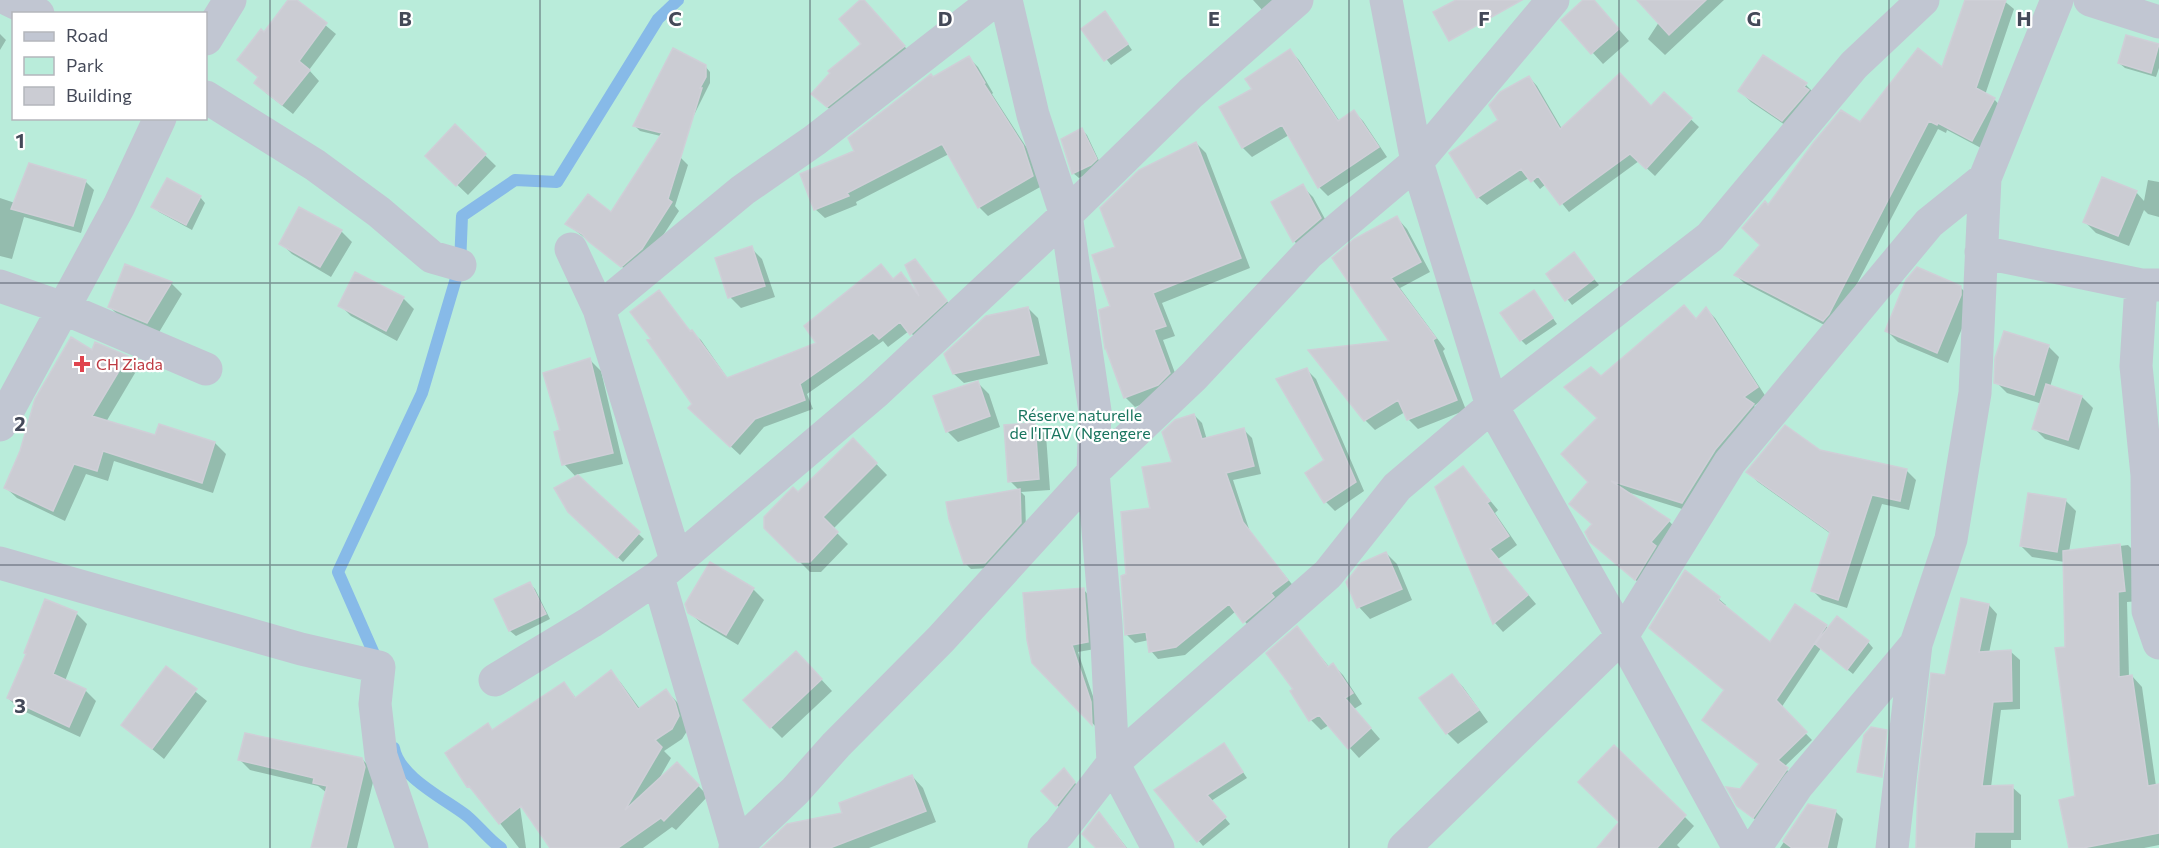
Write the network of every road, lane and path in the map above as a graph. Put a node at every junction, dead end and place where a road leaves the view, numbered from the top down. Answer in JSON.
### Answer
{"nodes":[{"id":1,"x":9,"y":0,"type":"edge"},
{"id":2,"x":230,"y":0,"type":"edge"},
{"id":3,"x":995,"y":0,"type":"edge"},
{"id":4,"x":1006,"y":0,"type":"edge"},
{"id":5,"x":1297,"y":0,"type":"edge"},
{"id":6,"x":1386,"y":0,"type":"edge"},
{"id":7,"x":1553,"y":0,"type":"edge"},
{"id":8,"x":1923,"y":0,"type":"edge"},
{"id":9,"x":2090,"y":0,"type":"edge"},
{"id":10,"x":2046,"y":4,"type":"edge"},
{"id":11,"x":34,"y":12,"type":"edge"},
{"id":12,"x":2159,"y":22,"type":"edge"},
{"id":13,"x":207,"y":37,"type":"edge"},
{"id":14,"x":207,"y":98,"type":"edge"},
{"id":15,"x":159,"y":120,"type":"edge"},
{"id":16,"x":1417,"y":162,"type":"junction"},
{"id":17,"x":1985,"y":178,"type":"junction"},
{"id":18,"x":1066,"y":215,"type":"junction"},
{"id":19,"x":571,"y":249,"type":"dead end"},
{"id":20,"x":1981,"y":252,"type":"junction"},
{"id":21,"x":460,"y":265,"type":"dead end"},
{"id":22,"x":2150,"y":285,"type":"edge"},
{"id":23,"x":0,"y":286,"type":"edge"},
{"id":24,"x":63,"y":308,"type":"junction"},
{"id":25,"x":599,"y":309,"type":"junction"},
{"id":26,"x":206,"y":369,"type":"dead end"},
{"id":27,"x":1492,"y":406,"type":"junction"},
{"id":28,"x":0,"y":425,"type":"edge"},
{"id":29,"x":1093,"y":472,"type":"junction"},
{"id":30,"x":0,"y":563,"type":"edge"},
{"id":31,"x":667,"y":568,"type":"junction"},
{"id":32,"x":1622,"y":636,"type":"junction"},
{"id":33,"x":2159,"y":643,"type":"edge"},
{"id":34,"x":1916,"y":644,"type":"junction"},
{"id":35,"x":495,"y":680,"type":"dead end"},
{"id":36,"x":1113,"y":763,"type":"junction"},
{"id":37,"x":737,"y":847,"type":"edge"},
{"id":38,"x":412,"y":848,"type":"edge"},
{"id":39,"x":1044,"y":848,"type":"edge"},
{"id":40,"x":1158,"y":848,"type":"edge"},
{"id":41,"x":1404,"y":848,"type":"edge"},
{"id":42,"x":1739,"y":848,"type":"edge"},
{"id":43,"x":1755,"y":848,"type":"edge"},
{"id":44,"x":1892,"y":848,"type":"edge"}],
"edges":[{"from":1,"to":11,"type":"street"},
{"from":2,"to":13,"type":"street"},
{"from":3,"to":25,"type":"street"},
{"from":4,"to":18,"type":"street"},
{"from":5,"to":18,"type":"street"},
{"from":6,"to":16,"type":"street"},
{"from":7,"to":16,"type":"street"},
{"from":8,"to":27,"type":"street"},
{"from":9,"to":12,"type":"street"},
{"from":10,"to":17,"type":"street"},
{"from":14,"to":21,"type":"street"},
{"from":15,"to":24,"type":"street"},
{"from":16,"to":27,"type":"street"},
{"from":16,"to":29,"type":"street"},
{"from":17,"to":20,"type":"street"},
{"from":17,"to":32,"type":"street"},
{"from":18,"to":29,"type":"street"},
{"from":18,"to":31,"type":"street"},
{"from":19,"to":25,"type":"street"},
{"from":20,"to":22,"type":"street"},
{"from":20,"to":34,"type":"street"},
{"from":22,"to":33,"type":"street"},
{"from":23,"to":24,"type":"street"},
{"from":24,"to":26,"type":"street"},
{"from":24,"to":28,"type":"street"},
{"from":25,"to":31,"type":"street"},
{"from":27,"to":32,"type":"street"},
{"from":27,"to":36,"type":"street"},
{"from":29,"to":36,"type":"street"},
{"from":29,"to":37,"type":"street"},
{"from":30,"to":38,"type":"street"},
{"from":31,"to":35,"type":"street"},
{"from":31,"to":37,"type":"street"},
{"from":32,"to":41,"type":"street"},
{"from":32,"to":42,"type":"street"},
{"from":34,"to":43,"type":"street"},
{"from":34,"to":44,"type":"street"},
{"from":36,"to":39,"type":"street"},
{"from":36,"to":40,"type":"street"}]}
